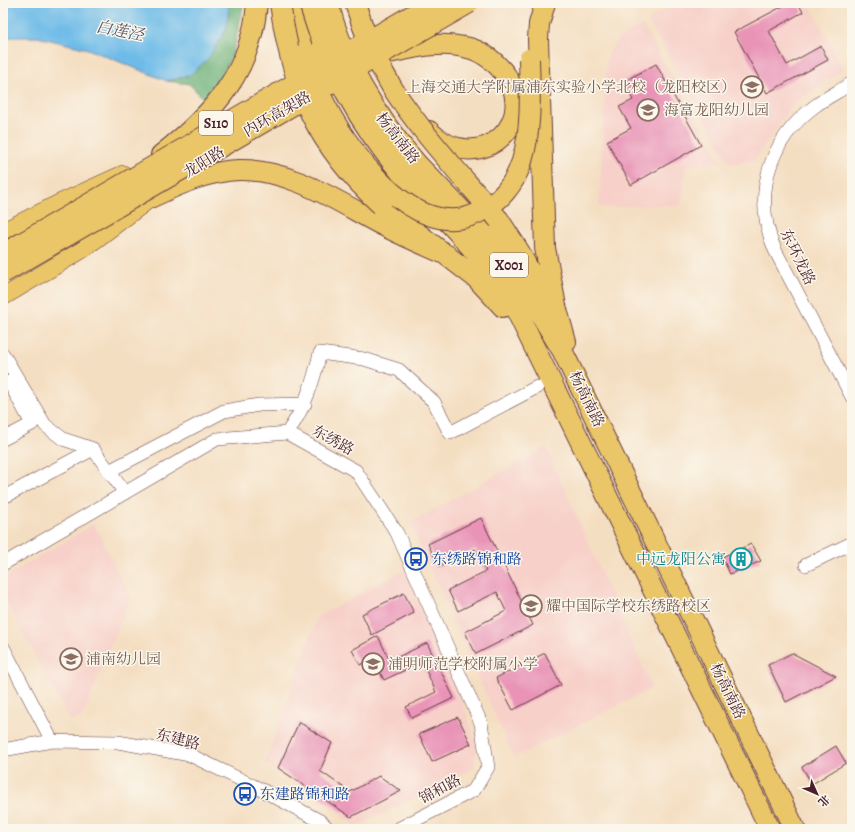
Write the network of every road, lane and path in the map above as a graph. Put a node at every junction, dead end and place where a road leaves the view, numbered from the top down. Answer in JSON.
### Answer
{"nodes":[{"id":1,"x":257,"y":3,"type":"edge"},
{"id":2,"x":280,"y":3,"type":"edge"},
{"id":3,"x":299,"y":3,"type":"edge"},
{"id":4,"x":309,"y":3,"type":"edge"},
{"id":5,"x":328,"y":3,"type":"edge"},
{"id":6,"x":355,"y":3,"type":"edge"},
{"id":7,"x":415,"y":3,"type":"edge"},
{"id":8,"x":422,"y":3,"type":"edge"},
{"id":9,"x":433,"y":3,"type":"edge"},
{"id":10,"x":469,"y":3,"type":"edge"},
{"id":11,"x":476,"y":3,"type":"edge"},
{"id":12,"x":542,"y":3,"type":"edge"},
{"id":13,"x":545,"y":3,"type":"edge"},
{"id":14,"x":389,"y":22,"type":"junction"},
{"id":15,"x":389,"y":53,"type":"junction"},
{"id":16,"x":534,"y":59,"type":"junction"},
{"id":17,"x":852,"y":83,"type":"edge"},
{"id":18,"x":412,"y":115,"type":"junction"},
{"id":19,"x":161,"y":155,"type":"junction"},
{"id":20,"x":410,"y":169,"type":"junction"},
{"id":21,"x":150,"y":198,"type":"junction"},
{"id":22,"x":3,"y":231,"type":"edge"},
{"id":23,"x":3,"y":254,"type":"edge"},
{"id":24,"x":447,"y":255,"type":"junction"},
{"id":25,"x":3,"y":273,"type":"edge"},
{"id":26,"x":3,"y":297,"type":"edge"},
{"id":27,"x":534,"y":348,"type":"junction"},
{"id":28,"x":3,"y":354,"type":"edge"},
{"id":29,"x":3,"y":370,"type":"edge"},
{"id":30,"x":578,"y":381,"type":"junction"},
{"id":31,"x":537,"y":387,"type":"dead end"},
{"id":32,"x":852,"y":397,"type":"edge"},
{"id":33,"x":305,"y":404,"type":"junction"},
{"id":34,"x":287,"y":433,"type":"junction"},
{"id":35,"x":3,"y":439,"type":"edge"},
{"id":36,"x":93,"y":449,"type":"junction"},
{"id":37,"x":109,"y":471,"type":"junction"},
{"id":38,"x":125,"y":493,"type":"junction"},
{"id":39,"x":8,"y":495,"type":"dead end"},
{"id":40,"x":852,"y":543,"type":"edge"},
{"id":41,"x":3,"y":564,"type":"edge"},
{"id":42,"x":806,"y":565,"type":"dead end"},
{"id":43,"x":3,"y":647,"type":"edge"},
{"id":44,"x":52,"y":741,"type":"junction"},
{"id":45,"x":3,"y":750,"type":"edge"},
{"id":46,"x":488,"y":767,"type":"joint"},
{"id":47,"x":328,"y":829,"type":"edge"},
{"id":48,"x":398,"y":829,"type":"edge"},
{"id":49,"x":770,"y":829,"type":"edge"},
{"id":50,"x":795,"y":829,"type":"edge"}],
"edges":[{"from":1,"to":19,"type":"highway"},
{"from":2,"to":24,"type":"highway","bridge":true},
{"from":3,"to":16,"type":"highway","bridge":true},
{"from":4,"to":20,"type":"highway","name":"杨高南路","number":"X001","bridge":true},
{"from":5,"to":20,"type":"highway","name":"杨高南路","number":"X001","bridge":true},
{"from":6,"to":18,"type":"highway","bridge":true},
{"from":7,"to":14,"type":"highway"},
{"from":8,"to":14,"type":"main road","name":"龙阳路","number":"S110"},
{"from":9,"to":23,"type":"highway","name":"内环高架路","bridge":true},
{"from":10,"to":25,"type":"highway","name":"内环高架路","bridge":true},
{"from":11,"to":15,"type":"main road","name":"龙阳路","number":"S110"},
{"from":12,"to":16,"type":"highway"},
{"from":13,"to":16,"type":"highway"},
{"from":14,"to":19,"type":"main road","name":"龙阳路","number":"S110"},
{"from":15,"to":18,"type":"highway","bridge":true},
{"from":15,"to":21,"type":"main road","name":"龙阳路","number":"S110"},
{"from":16,"to":30,"type":"highway"},
{"from":17,"to":32,"type":"street","name":"东环龙路"},
{"from":18,"to":30,"type":"highway","bridge":true},
{"from":19,"to":22,"type":"main road","name":"龙阳路","number":"S110"},
{"from":20,"to":27,"type":"highway","name":"杨高南路","number":"X001"},
{"from":20,"to":30,"type":"highway","name":"杨高南路","number":"X001"},
{"from":21,"to":24,"type":"highway"},
{"from":21,"to":26,"type":"main road","name":"龙阳路","number":"S110"},
{"from":24,"to":27,"type":"highway"},
{"from":27,"to":49,"type":"highway","name":"杨高南路","number":"X001"},
{"from":28,"to":36,"type":"street"},
{"from":29,"to":35,"type":"street"},
{"from":30,"to":50,"type":"highway","name":"杨高南路","number":"X001"},
{"from":31,"to":33,"type":"street"},
{"from":33,"to":34,"type":"street"},
{"from":33,"to":37,"type":"street"},
{"from":34,"to":38,"type":"street","name":"东绣路"},
{"from":34,"to":46,"type":"street","name":"东绣路"},
{"from":36,"to":37,"type":"street"},
{"from":36,"to":39,"type":"street"},
{"from":37,"to":38,"type":"street"},
{"from":38,"to":41,"type":"street","name":"东绣路"},
{"from":40,"to":42,"type":"street"},
{"from":43,"to":44,"type":"street"},
{"from":44,"to":45,"type":"street","name":"东建路"},
{"from":44,"to":47,"type":"street","name":"东建路"},
{"from":46,"to":48,"type":"street","name":"锦和路"}]}
